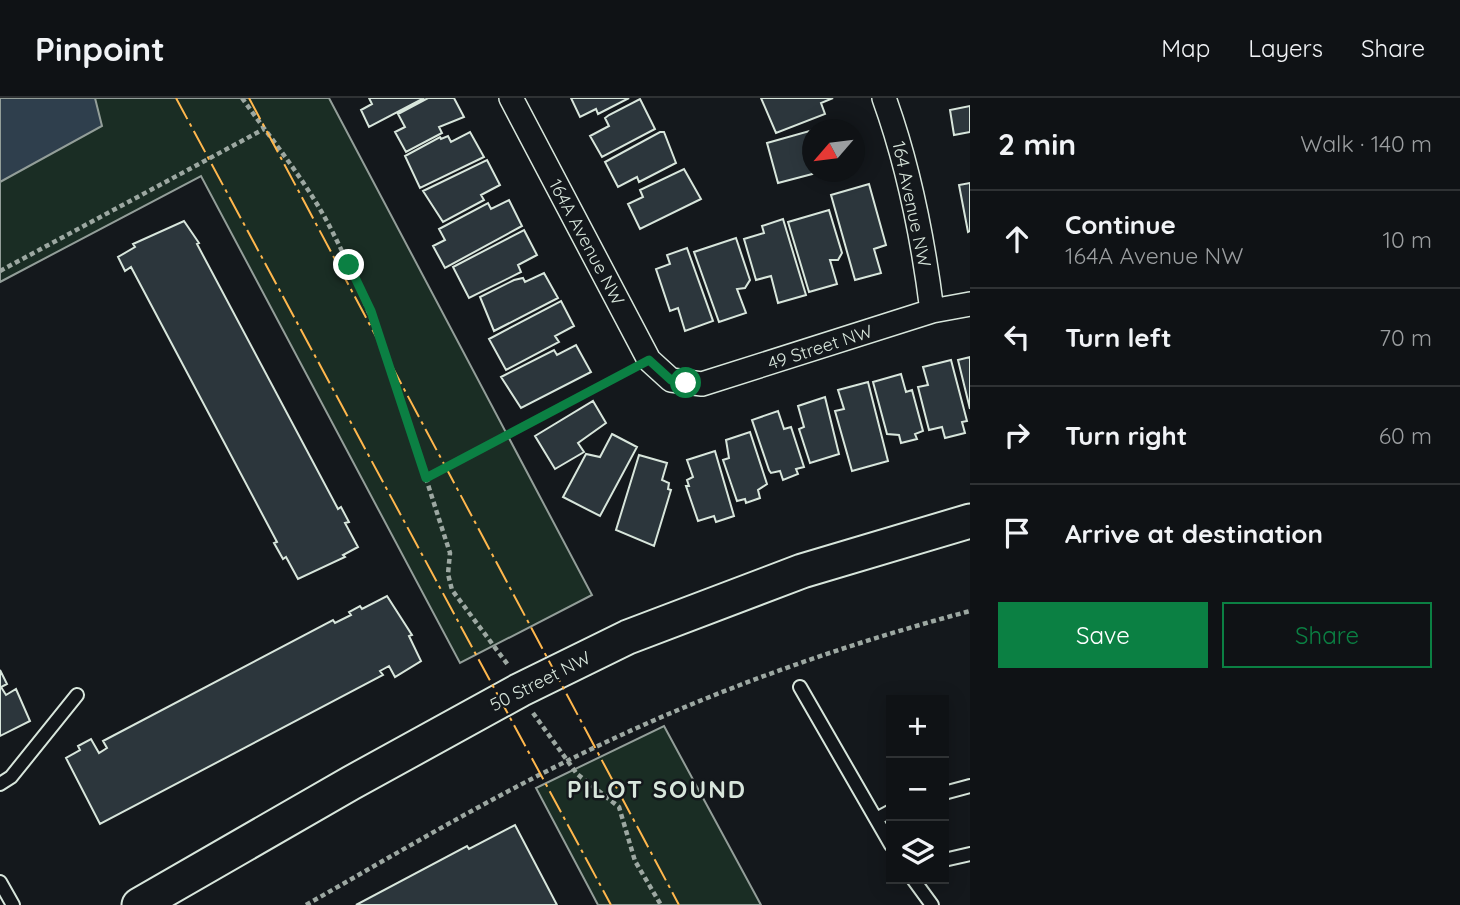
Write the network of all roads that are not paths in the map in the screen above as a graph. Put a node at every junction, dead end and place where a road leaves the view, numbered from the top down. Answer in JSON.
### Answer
{"nodes":[{"id":1,"x":511,"y":98,"type":"edge"},
{"id":2,"x":884,"y":98,"type":"edge"},
{"id":3,"x":970,"y":304,"type":"edge"},
{"id":4,"x":932,"y":312,"type":"junction"},
{"id":5,"x":671,"y":380,"type":"joint"},
{"id":6,"x":970,"y":521,"type":"edge"},
{"id":7,"x":800,"y":687,"type":"dead end"},
{"id":8,"x":77,"y":695,"type":"dead end"},
{"id":9,"x":0,"y":784,"type":"edge"},
{"id":10,"x":970,"y":786,"type":"edge"},
{"id":11,"x":949,"y":792,"type":"edge"},
{"id":12,"x":886,"y":814,"type":"edge"},
{"id":13,"x":876,"y":820,"type":"junction"},
{"id":14,"x":886,"y":837,"type":"edge"},
{"id":15,"x":970,"y":854,"type":"edge"},
{"id":16,"x":949,"y":859,"type":"edge"},
{"id":17,"x":0,"y":882,"type":"edge"},
{"id":18,"x":917,"y":884,"type":"edge"},
{"id":19,"x":13,"y":905,"type":"edge"},
{"id":20,"x":139,"y":905,"type":"edge"},
{"id":21,"x":932,"y":905,"type":"edge"}],
"edges":[{"from":1,"to":5,"type":"street","name":"164A Avenue NW"},
{"from":2,"to":4,"type":"street","name":"164 Avenue NW"},
{"from":3,"to":4,"type":"street","name":"49 Street NW"},
{"from":4,"to":5,"type":"street","name":"49 Street NW"},
{"from":6,"to":20,"type":"main road","name":"50 Street NW"},
{"from":7,"to":13,"type":"lane"},
{"from":8,"to":9,"type":"lane"},
{"from":10,"to":11,"type":"lane"},
{"from":12,"to":13,"type":"lane"},
{"from":13,"to":14,"type":"lane"},
{"from":15,"to":16,"type":"lane"},
{"from":17,"to":19,"type":"lane"},
{"from":18,"to":21,"type":"lane"}]}
